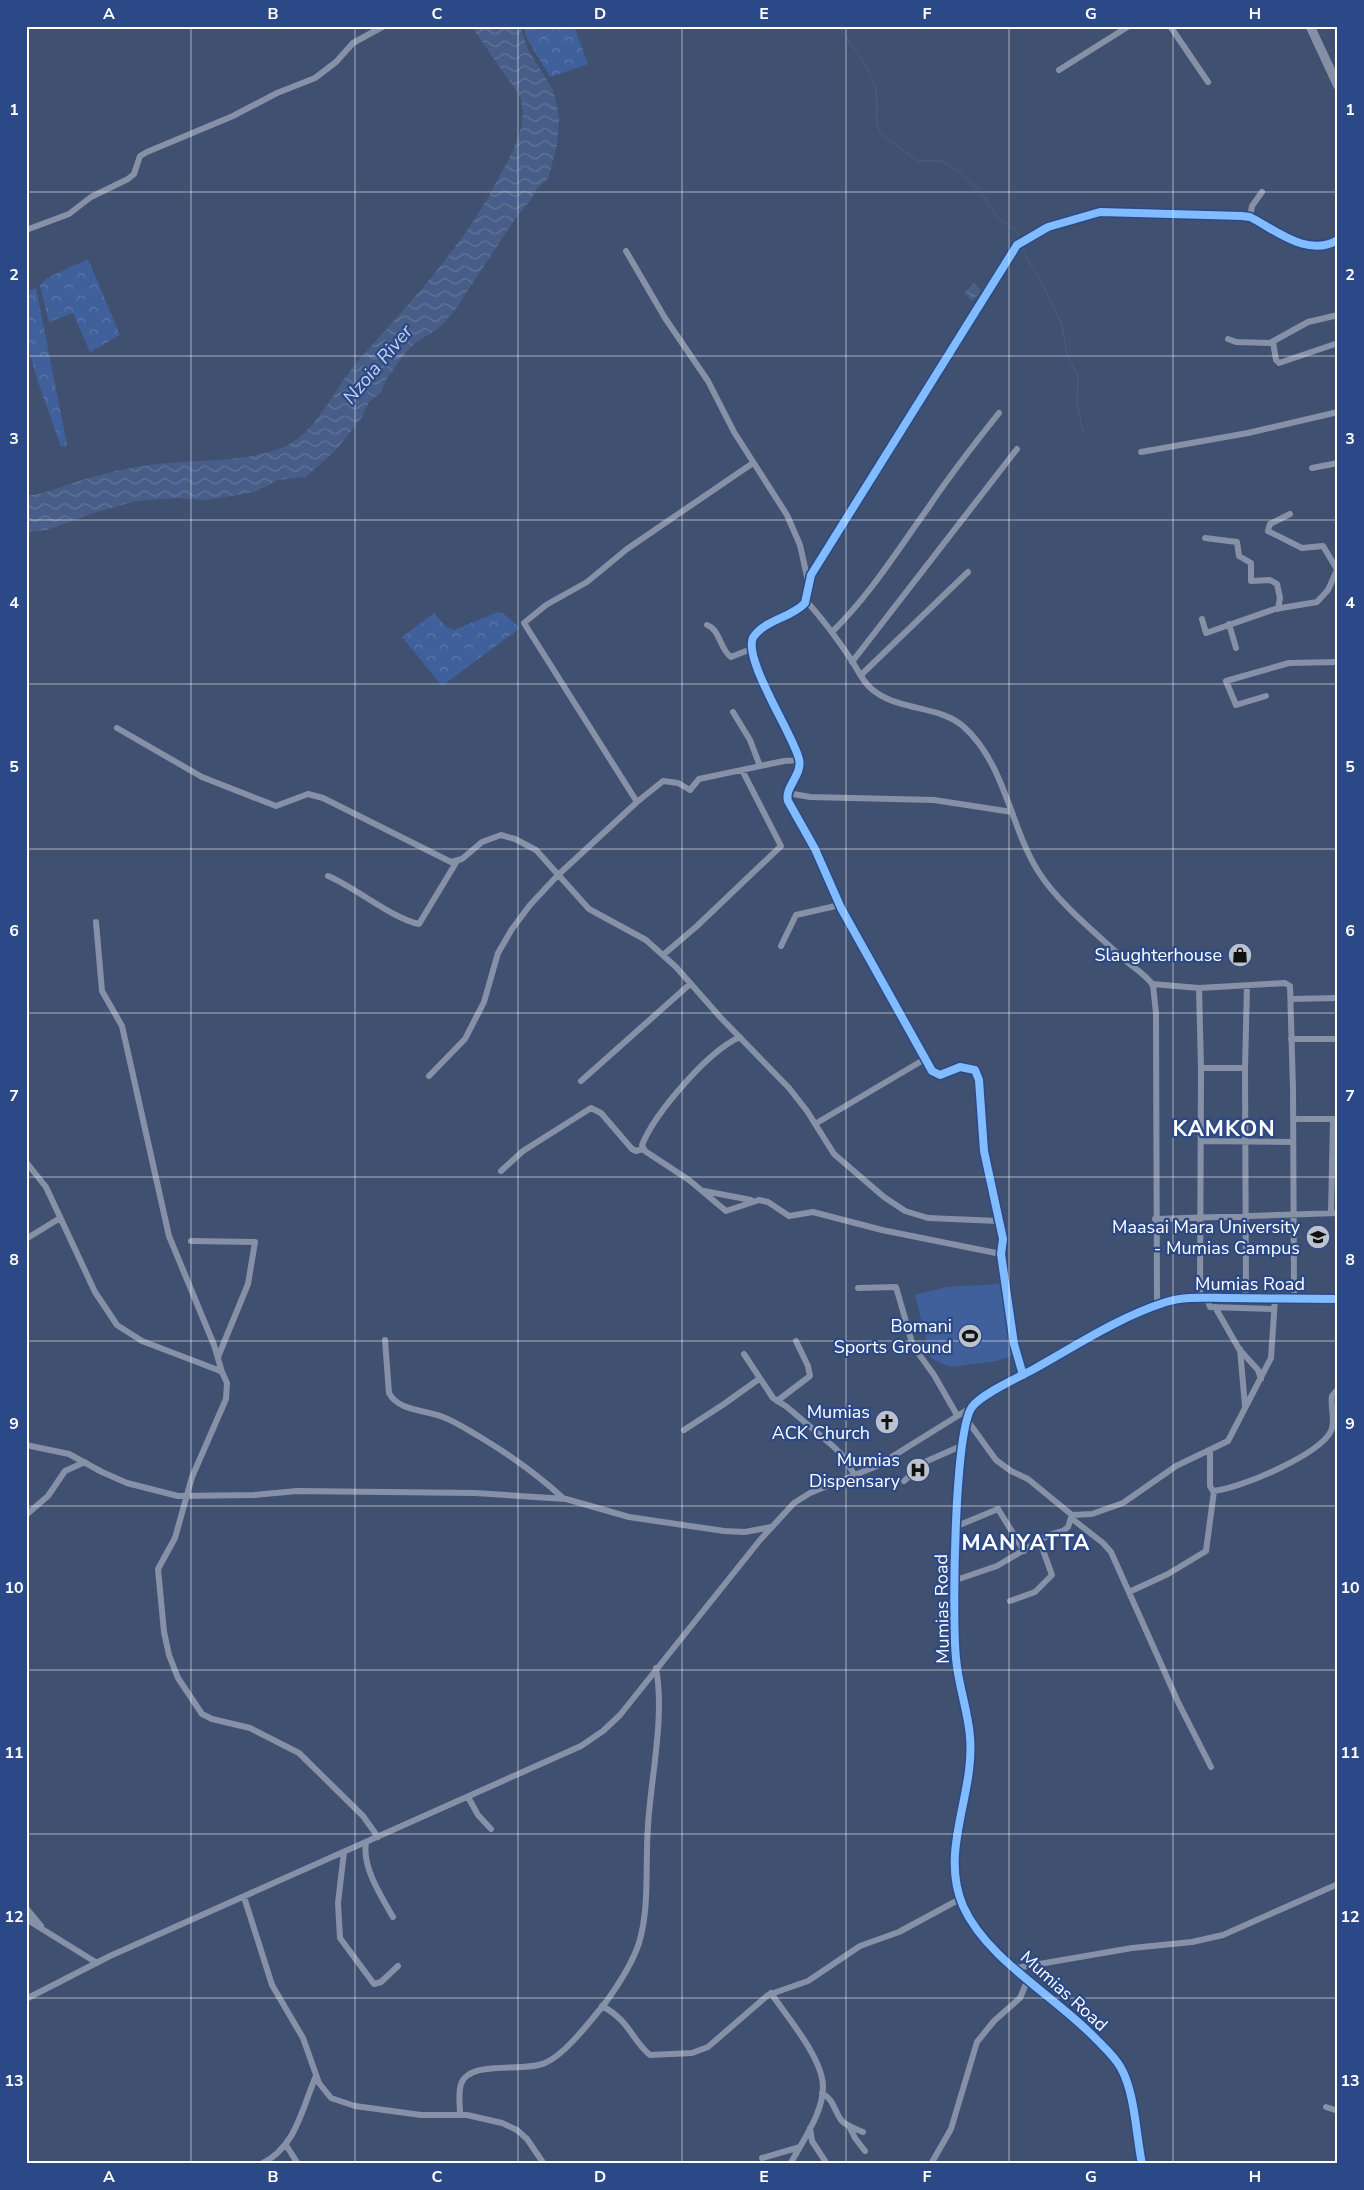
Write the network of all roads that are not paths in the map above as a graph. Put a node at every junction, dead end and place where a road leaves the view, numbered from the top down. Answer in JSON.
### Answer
{"nodes":[{"id":1,"x":384,"y":26,"type":"edge"},
{"id":2,"x":1129,"y":26,"type":"edge"},
{"id":3,"x":1170,"y":26,"type":"edge"},
{"id":4,"x":1310,"y":26,"type":"edge"},
{"id":5,"x":1059,"y":70,"type":"dead end"},
{"id":6,"x":1208,"y":82,"type":"dead end"},
{"id":7,"x":1338,"y":86,"type":"edge"},
{"id":8,"x":1262,"y":192,"type":"dead end"},
{"id":9,"x":1250,"y":217,"type":"junction"},
{"id":10,"x":26,"y":230,"type":"edge"},
{"id":11,"x":1338,"y":240,"type":"edge"},
{"id":12,"x":626,"y":251,"type":"dead end"},
{"id":13,"x":1338,"y":315,"type":"edge"},
{"id":14,"x":1228,"y":339,"type":"dead end"},
{"id":15,"x":1273,"y":342,"type":"junction"},
{"id":16,"x":1338,"y":342,"type":"edge"},
{"id":17,"x":1000,"y":412,"type":"dead end"},
{"id":18,"x":1338,"y":412,"type":"edge"},
{"id":19,"x":1017,"y":449,"type":"dead end"},
{"id":20,"x":1140,"y":452,"type":"dead end"},
{"id":21,"x":753,"y":463,"type":"junction"},
{"id":22,"x":1338,"y":463,"type":"edge"},
{"id":23,"x":1312,"y":468,"type":"dead end"},
{"id":24,"x":1290,"y":514,"type":"dead end"},
{"id":25,"x":1206,"y":538,"type":"dead end"},
{"id":26,"x":1337,"y":570,"type":"edge"},
{"id":27,"x":968,"y":572,"type":"dead end"},
{"id":28,"x":808,"y":581,"type":"junction"},
{"id":29,"x":806,"y":601,"type":"junction"},
{"id":30,"x":1278,"y":609,"type":"junction"},
{"id":31,"x":1202,"y":619,"type":"dead end"},
{"id":32,"x":1229,"y":624,"type":"junction"},
{"id":33,"x":707,"y":626,"type":"dead end"},
{"id":34,"x":832,"y":632,"type":"junction"},
{"id":35,"x":1236,"y":648,"type":"dead end"},
{"id":36,"x":751,"y":649,"type":"junction"},
{"id":37,"x":852,"y":662,"type":"junction"},
{"id":38,"x":1338,"y":662,"type":"edge"},
{"id":39,"x":860,"y":675,"type":"junction"},
{"id":40,"x":1266,"y":696,"type":"dead end"},
{"id":41,"x":734,"y":712,"type":"dead end"},
{"id":42,"x":117,"y":728,"type":"dead end"},
{"id":43,"x":800,"y":760,"type":"junction"},
{"id":44,"x":760,"y":766,"type":"junction"},
{"id":45,"x":742,"y":770,"type":"junction"},
{"id":46,"x":788,"y":793,"type":"junction"},
{"id":47,"x":637,"y":802,"type":"junction"},
{"id":48,"x":1012,"y":812,"type":"junction"},
{"id":49,"x":457,"y":862,"type":"junction"},
{"id":50,"x":558,"y":875,"type":"junction"},
{"id":51,"x":328,"y":876,"type":"dead end"},
{"id":52,"x":840,"y":905,"type":"junction"},
{"id":53,"x":96,"y":922,"type":"dead end"},
{"id":54,"x":781,"y":946,"type":"dead end"},
{"id":55,"x":663,"y":955,"type":"junction"},
{"id":56,"x":690,"y":984,"type":"junction"},
{"id":57,"x":1152,"y":984,"type":"junction"},
{"id":58,"x":1247,"y":986,"type":"junction"},
{"id":59,"x":1199,"y":988,"type":"junction"},
{"id":60,"x":1338,"y":998,"type":"edge"},
{"id":61,"x":1292,"y":999,"type":"junction"},
{"id":62,"x":740,"y":1037,"type":"junction"},
{"id":63,"x":1291,"y":1038,"type":"junction"},
{"id":64,"x":1338,"y":1039,"type":"edge"},
{"id":65,"x":925,"y":1060,"type":"junction"},
{"id":66,"x":1201,"y":1068,"type":"junction"},
{"id":67,"x":1245,"y":1068,"type":"junction"},
{"id":68,"x":430,"y":1076,"type":"dead end"},
{"id":69,"x":581,"y":1082,"type":"dead end"},
{"id":70,"x":1293,"y":1119,"type":"junction"},
{"id":71,"x":1336,"y":1119,"type":"edge"},
{"id":72,"x":815,"y":1124,"type":"junction"},
{"id":73,"x":1201,"y":1142,"type":"junction"},
{"id":74,"x":1245,"y":1142,"type":"junction"},
{"id":75,"x":1293,"y":1142,"type":"junction"},
{"id":76,"x":643,"y":1149,"type":"junction"},
{"id":77,"x":26,"y":1162,"type":"edge"},
{"id":78,"x":501,"y":1171,"type":"dead end"},
{"id":79,"x":703,"y":1191,"type":"junction"},
{"id":80,"x":751,"y":1201,"type":"junction"},
{"id":81,"x":1334,"y":1213,"type":"edge"},
{"id":82,"x":1293,"y":1214,"type":"junction"},
{"id":83,"x":1246,"y":1216,"type":"junction"},
{"id":84,"x":1200,"y":1217,"type":"junction"},
{"id":85,"x":60,"y":1218,"type":"junction"},
{"id":86,"x":1155,"y":1218,"type":"junction"},
{"id":87,"x":998,"y":1221,"type":"junction"},
{"id":88,"x":26,"y":1240,"type":"edge"},
{"id":89,"x":191,"y":1240,"type":"dead end"},
{"id":90,"x":1001,"y":1254,"type":"junction"},
{"id":91,"x":858,"y":1288,"type":"dead end"},
{"id":92,"x":1203,"y":1298,"type":"junction"},
{"id":93,"x":1246,"y":1298,"type":"junction"},
{"id":94,"x":1294,"y":1298,"type":"junction"},
{"id":95,"x":1274,"y":1299,"type":"junction"},
{"id":96,"x":1338,"y":1299,"type":"edge"},
{"id":97,"x":1157,"y":1306,"type":"junction"},
{"id":98,"x":1215,"y":1307,"type":"junction"},
{"id":99,"x":1274,"y":1309,"type":"junction"},
{"id":100,"x":385,"y":1340,"type":"dead end"},
{"id":101,"x":796,"y":1341,"type":"dead end"},
{"id":102,"x":1240,"y":1349,"type":"junction"},
{"id":103,"x":744,"y":1354,"type":"dead end"},
{"id":104,"x":218,"y":1358,"type":"junction"},
{"id":105,"x":222,"y":1372,"type":"junction"},
{"id":106,"x":1023,"y":1375,"type":"junction"},
{"id":107,"x":759,"y":1379,"type":"junction"},
{"id":108,"x":1261,"y":1379,"type":"junction"},
{"id":109,"x":1338,"y":1389,"type":"edge"},
{"id":110,"x":777,"y":1401,"type":"junction"},
{"id":111,"x":972,"y":1407,"type":"junction"},
{"id":112,"x":1245,"y":1408,"type":"junction"},
{"id":113,"x":957,"y":1415,"type":"junction"},
{"id":114,"x":967,"y":1420,"type":"junction"},
{"id":115,"x":684,"y":1430,"type":"dead end"},
{"id":116,"x":26,"y":1445,"type":"edge"},
{"id":117,"x":961,"y":1446,"type":"junction"},
{"id":118,"x":1210,"y":1450,"type":"junction"},
{"id":119,"x":85,"y":1462,"type":"junction"},
{"id":120,"x":856,"y":1476,"type":"junction"},
{"id":121,"x":904,"y":1481,"type":"dead end"},
{"id":122,"x":1214,"y":1491,"type":"junction"},
{"id":123,"x":187,"y":1496,"type":"junction"},
{"id":124,"x":564,"y":1499,"type":"junction"},
{"id":125,"x":26,"y":1514,"type":"edge"},
{"id":126,"x":1072,"y":1517,"type":"junction"},
{"id":127,"x":957,"y":1526,"type":"junction"},
{"id":128,"x":771,"y":1527,"type":"junction"},
{"id":129,"x":1040,"y":1542,"type":"junction"},
{"id":130,"x":1024,"y":1551,"type":"junction"},
{"id":131,"x":956,"y":1580,"type":"junction"},
{"id":132,"x":1129,"y":1592,"type":"junction"},
{"id":133,"x":1010,"y":1601,"type":"dead end"},
{"id":134,"x":656,"y":1668,"type":"junction"},
{"id":135,"x":1211,"y":1768,"type":"dead end"},
{"id":136,"x":468,"y":1797,"type":"junction"},
{"id":137,"x":491,"y":1829,"type":"dead end"},
{"id":138,"x":378,"y":1837,"type":"junction"},
{"id":139,"x":366,"y":1843,"type":"junction"},
{"id":140,"x":344,"y":1852,"type":"junction"},
{"id":141,"x":1338,"y":1884,"type":"edge"},
{"id":142,"x":244,"y":1897,"type":"junction"},
{"id":143,"x":960,"y":1899,"type":"junction"},
{"id":144,"x":26,"y":1908,"type":"edge"},
{"id":145,"x":393,"y":1917,"type":"dead end"},
{"id":146,"x":26,"y":1919,"type":"edge"},
{"id":147,"x":43,"y":1929,"type":"junction"},
{"id":148,"x":97,"y":1963,"type":"junction"},
{"id":149,"x":398,"y":1966,"type":"dead end"},
{"id":150,"x":1016,"y":1968,"type":"junction"},
{"id":151,"x":1028,"y":1979,"type":"junction"},
{"id":152,"x":772,"y":1993,"type":"junction"},
{"id":153,"x":26,"y":1999,"type":"edge"},
{"id":154,"x":602,"y":2006,"type":"junction"},
{"id":155,"x":316,"y":2076,"type":"junction"},
{"id":156,"x":822,"y":2093,"type":"junction"},
{"id":157,"x":1326,"y":2106,"type":"dead end"},
{"id":158,"x":1338,"y":2111,"type":"edge"},
{"id":159,"x":460,"y":2114,"type":"junction"},
{"id":160,"x":849,"y":2126,"type":"junction"},
{"id":161,"x":810,"y":2128,"type":"junction"},
{"id":162,"x":863,"y":2132,"type":"dead end"},
{"id":163,"x":286,"y":2145,"type":"junction"},
{"id":164,"x":800,"y":2147,"type":"junction"},
{"id":165,"x":865,"y":2151,"type":"dead end"},
{"id":166,"x":762,"y":2158,"type":"dead end"},
{"id":167,"x":261,"y":2164,"type":"edge"},
{"id":168,"x":298,"y":2164,"type":"edge"},
{"id":169,"x":544,"y":2164,"type":"edge"},
{"id":170,"x":790,"y":2164,"type":"edge"},
{"id":171,"x":827,"y":2164,"type":"edge"},
{"id":172,"x":931,"y":2164,"type":"edge"},
{"id":173,"x":1142,"y":2164,"type":"edge"}],
"edges":[{"from":1,"to":10,"type":"street"},
{"from":2,"to":5,"type":"street"},
{"from":3,"to":6,"type":"street"},
{"from":4,"to":7,"type":"highway"},
{"from":8,"to":9,"type":"street"},
{"from":9,"to":11,"type":"street"},
{"from":9,"to":28,"type":"street"},
{"from":12,"to":21,"type":"street"},
{"from":13,"to":15,"type":"street"},
{"from":14,"to":15,"type":"street"},
{"from":15,"to":16,"type":"street"},
{"from":17,"to":34,"type":"street"},
{"from":18,"to":20,"type":"street"},
{"from":19,"to":37,"type":"street"},
{"from":21,"to":28,"type":"street"},
{"from":21,"to":47,"type":"street"},
{"from":22,"to":23,"type":"street"},
{"from":24,"to":26,"type":"street"},
{"from":25,"to":30,"type":"street"},
{"from":26,"to":30,"type":"street"},
{"from":27,"to":39,"type":"street"},
{"from":28,"to":29,"type":"street"},
{"from":29,"to":34,"type":"street"},
{"from":29,"to":36,"type":"street"},
{"from":30,"to":32,"type":"street"},
{"from":31,"to":32,"type":"street"},
{"from":32,"to":35,"type":"street"},
{"from":33,"to":36,"type":"street"},
{"from":34,"to":37,"type":"street"},
{"from":36,"to":43,"type":"street"},
{"from":37,"to":39,"type":"street"},
{"from":38,"to":40,"type":"street"},
{"from":39,"to":48,"type":"street"},
{"from":41,"to":44,"type":"street"},
{"from":42,"to":49,"type":"street"},
{"from":43,"to":44,"type":"street"},
{"from":43,"to":46,"type":"street"},
{"from":44,"to":45,"type":"street"},
{"from":45,"to":47,"type":"street"},
{"from":45,"to":55,"type":"street"},
{"from":46,"to":48,"type":"street"},
{"from":46,"to":52,"type":"street"},
{"from":47,"to":50,"type":"street"},
{"from":48,"to":57,"type":"street"},
{"from":49,"to":50,"type":"street"},
{"from":49,"to":51,"type":"street"},
{"from":50,"to":55,"type":"street"},
{"from":50,"to":68,"type":"street"},
{"from":52,"to":54,"type":"street"},
{"from":52,"to":65,"type":"street"},
{"from":53,"to":104,"type":"street"},
{"from":55,"to":56,"type":"street"},
{"from":56,"to":62,"type":"street"},
{"from":56,"to":69,"type":"street"},
{"from":57,"to":59,"type":"street"},
{"from":57,"to":86,"type":"street"},
{"from":58,"to":59,"type":"street"},
{"from":58,"to":61,"type":"street"},
{"from":58,"to":67,"type":"street"},
{"from":59,"to":66,"type":"street"},
{"from":60,"to":61,"type":"street"},
{"from":61,"to":63,"type":"street"},
{"from":62,"to":72,"type":"street"},
{"from":62,"to":76,"type":"street"},
{"from":63,"to":64,"type":"street"},
{"from":63,"to":70,"type":"street"},
{"from":65,"to":72,"type":"street"},
{"from":65,"to":87,"type":"street"},
{"from":66,"to":67,"type":"street"},
{"from":66,"to":73,"type":"street"},
{"from":67,"to":74,"type":"street"},
{"from":70,"to":71,"type":"street"},
{"from":70,"to":75,"type":"street"},
{"from":71,"to":81,"type":"street"},
{"from":72,"to":87,"type":"street"},
{"from":73,"to":74,"type":"street"},
{"from":73,"to":84,"type":"street"},
{"from":74,"to":75,"type":"street"},
{"from":74,"to":83,"type":"street"},
{"from":75,"to":82,"type":"street"},
{"from":76,"to":78,"type":"street"},
{"from":76,"to":79,"type":"street"},
{"from":77,"to":85,"type":"street"},
{"from":79,"to":80,"type":"street"},
{"from":79,"to":80,"type":"street"},
{"from":80,"to":90,"type":"street"},
{"from":81,"to":82,"type":"street"},
{"from":82,"to":83,"type":"street"},
{"from":82,"to":94,"type":"street"},
{"from":83,"to":84,"type":"street"},
{"from":83,"to":93,"type":"street"},
{"from":84,"to":86,"type":"street"},
{"from":84,"to":92,"type":"street"},
{"from":85,"to":88,"type":"street"},
{"from":85,"to":105,"type":"street"},
{"from":86,"to":97,"type":"street"},
{"from":87,"to":90,"type":"street"},
{"from":89,"to":104,"type":"street"},
{"from":90,"to":106,"type":"street"},
{"from":91,"to":113,"type":"street"},
{"from":92,"to":93,"type":"street","name":"Mumias Road"},
{"from":92,"to":97,"type":"street","name":"Mumias Road"},
{"from":92,"to":98,"type":"street"},
{"from":93,"to":95,"type":"street","name":"Mumias Road"},
{"from":94,"to":95,"type":"street","name":"Mumias Road"},
{"from":94,"to":96,"type":"street","name":"Mumias Road"},
{"from":95,"to":99,"type":"street"},
{"from":97,"to":106,"type":"street","name":"Mumias Road"},
{"from":98,"to":99,"type":"street"},
{"from":98,"to":102,"type":"street"},
{"from":99,"to":108,"type":"street"},
{"from":100,"to":124,"type":"street"},
{"from":101,"to":110,"type":"street"},
{"from":102,"to":108,"type":"street"},
{"from":102,"to":112,"type":"street"},
{"from":103,"to":107,"type":"street"},
{"from":104,"to":105,"type":"street"},
{"from":105,"to":123,"type":"street"},
{"from":106,"to":111,"type":"street","name":"Mumias Road"},
{"from":107,"to":110,"type":"street"},
{"from":107,"to":115,"type":"street"},
{"from":108,"to":112,"type":"street"},
{"from":109,"to":122,"type":"street"},
{"from":110,"to":120,"type":"street"},
{"from":111,"to":113,"type":"street"},
{"from":111,"to":114,"type":"street","name":"Mumias Road"},
{"from":112,"to":118,"type":"street"},
{"from":113,"to":120,"type":"street"},
{"from":114,"to":117,"type":"street","name":"Mumias Road"},
{"from":114,"to":126,"type":"street"},
{"from":116,"to":119,"type":"street"},
{"from":117,"to":121,"type":"street"},
{"from":117,"to":127,"type":"street","name":"Mumias Road"},
{"from":118,"to":122,"type":"street"},
{"from":118,"to":126,"type":"street"},
{"from":119,"to":123,"type":"street"},
{"from":119,"to":125,"type":"street"},
{"from":120,"to":128,"type":"street"},
{"from":122,"to":132,"type":"street"},
{"from":123,"to":124,"type":"street"},
{"from":123,"to":138,"type":"street"},
{"from":124,"to":128,"type":"street"},
{"from":126,"to":129,"type":"street"},
{"from":126,"to":132,"type":"street"},
{"from":127,"to":130,"type":"street"},
{"from":127,"to":131,"type":"street","name":"Mumias Road"},
{"from":128,"to":134,"type":"street"},
{"from":129,"to":130,"type":"street"},
{"from":129,"to":133,"type":"street"},
{"from":130,"to":131,"type":"street"},
{"from":131,"to":143,"type":"street","name":"Mumias Road"},
{"from":132,"to":135,"type":"street"},
{"from":134,"to":136,"type":"street"},
{"from":134,"to":154,"type":"street"},
{"from":136,"to":137,"type":"street"},
{"from":136,"to":138,"type":"street"},
{"from":138,"to":139,"type":"street"},
{"from":139,"to":140,"type":"street"},
{"from":139,"to":145,"type":"street"},
{"from":140,"to":142,"type":"street"},
{"from":140,"to":149,"type":"street"},
{"from":141,"to":150,"type":"street"},
{"from":142,"to":148,"type":"street"},
{"from":142,"to":155,"type":"street"},
{"from":143,"to":150,"type":"street","name":"Mumias Road"},
{"from":143,"to":152,"type":"street"},
{"from":144,"to":147,"type":"street"},
{"from":146,"to":147,"type":"street"},
{"from":147,"to":148,"type":"street"},
{"from":148,"to":153,"type":"street"},
{"from":150,"to":151,"type":"street","name":"Mumias Road"},
{"from":151,"to":172,"type":"street"},
{"from":151,"to":173,"type":"street","name":"Mumias Road"},
{"from":152,"to":154,"type":"street"},
{"from":152,"to":156,"type":"street"},
{"from":154,"to":159,"type":"street"},
{"from":155,"to":159,"type":"street"},
{"from":155,"to":163,"type":"street"},
{"from":156,"to":160,"type":"street"},
{"from":156,"to":161,"type":"street"},
{"from":157,"to":158,"type":"street"},
{"from":159,"to":169,"type":"street"},
{"from":160,"to":162,"type":"street"},
{"from":160,"to":165,"type":"street"},
{"from":161,"to":164,"type":"street"},
{"from":161,"to":171,"type":"street"},
{"from":163,"to":167,"type":"street"},
{"from":163,"to":168,"type":"street"},
{"from":164,"to":166,"type":"street"},
{"from":164,"to":170,"type":"street"}]}
